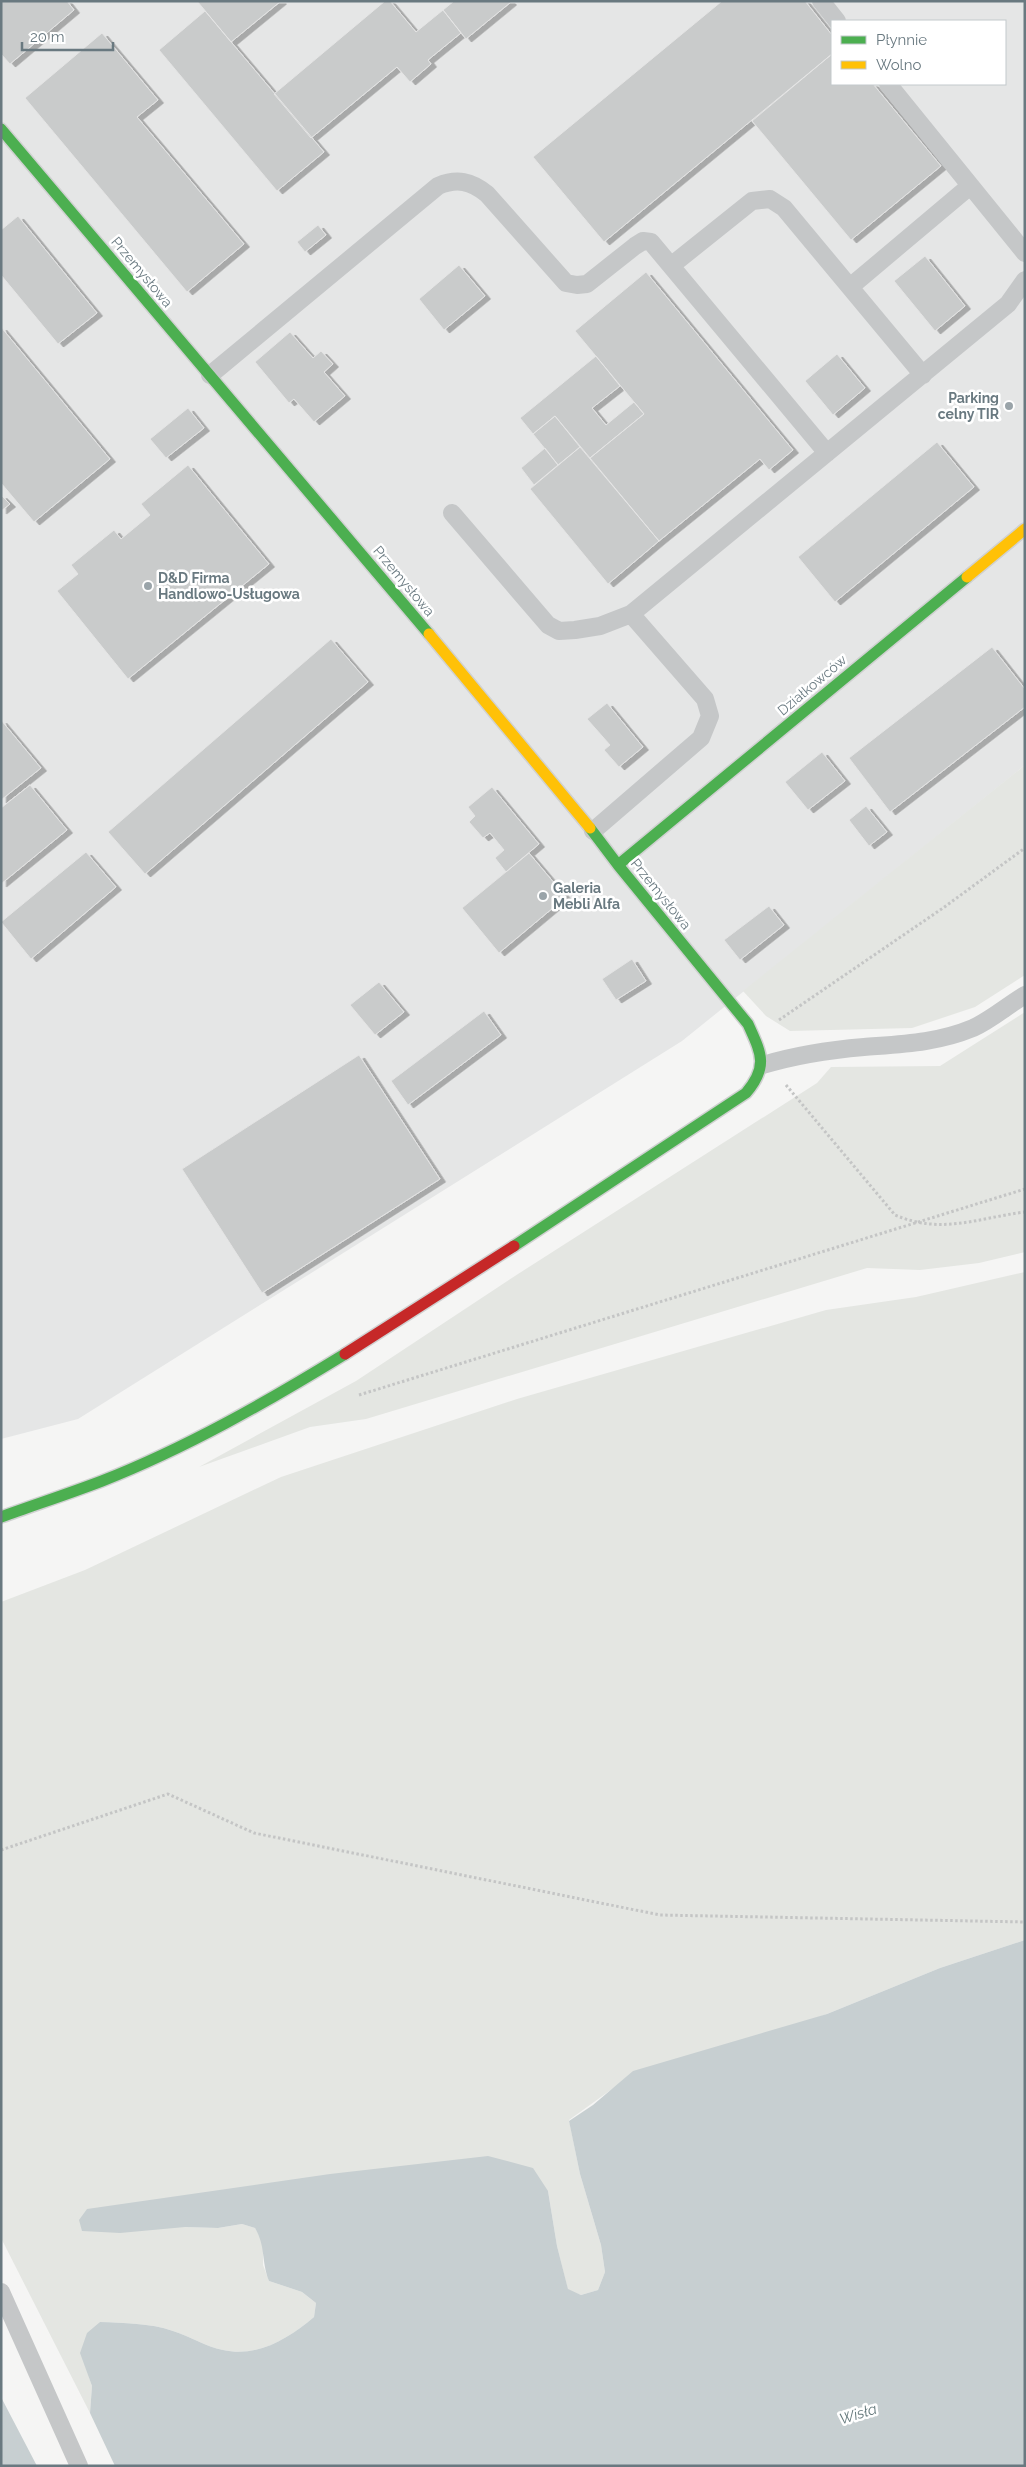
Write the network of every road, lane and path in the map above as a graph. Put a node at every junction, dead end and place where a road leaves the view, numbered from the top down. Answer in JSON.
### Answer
{"nodes":[{"id":1,"x":821,"y":1,"type":"edge"},
{"id":2,"x":836,"y":20,"type":"edge"},
{"id":3,"x":889,"y":85,"type":"edge"},
{"id":4,"x":1,"y":129,"type":"edge"},
{"id":5,"x":970,"y":186,"type":"junction"},
{"id":6,"x":1025,"y":253,"type":"edge"},
{"id":7,"x":672,"y":265,"type":"junction"},
{"id":8,"x":1025,"y":280,"type":"edge"},
{"id":9,"x":850,"y":287,"type":"junction"},
{"id":10,"x":210,"y":375,"type":"junction"},
{"id":11,"x":923,"y":375,"type":"junction"},
{"id":12,"x":826,"y":453,"type":"junction"},
{"id":13,"x":452,"y":513,"type":"dead end"},
{"id":14,"x":1025,"y":529,"type":"edge"},
{"id":15,"x":631,"y":614,"type":"junction"},
{"id":16,"x":592,"y":830,"type":"junction"},
{"id":17,"x":1025,"y":848,"type":"edge"},
{"id":18,"x":618,"y":865,"type":"junction"},
{"id":19,"x":1025,"y":995,"type":"edge"},
{"id":20,"x":754,"y":1037,"type":"junction"},
{"id":21,"x":763,"y":1065,"type":"junction"},
{"id":22,"x":1025,"y":1189,"type":"edge"},
{"id":23,"x":1025,"y":1212,"type":"edge"},
{"id":24,"x":915,"y":1224,"type":"junction"},
{"id":25,"x":359,"y":1395,"type":"dead end"},
{"id":26,"x":1,"y":1517,"type":"edge"},
{"id":27,"x":1,"y":1850,"type":"edge"},
{"id":28,"x":1025,"y":1922,"type":"edge"},
{"id":29,"x":1,"y":2292,"type":"edge"},
{"id":30,"x":79,"y":2466,"type":"edge"}],
"edges":[{"from":1,"to":2,"type":"lane"},
{"from":3,"to":5,"type":"lane"},
{"from":4,"to":10,"type":"street","name":"Przemysłowa"},
{"from":5,"to":6,"type":"lane"},
{"from":5,"to":9,"type":"lane"},
{"from":7,"to":9,"type":"lane"},
{"from":7,"to":10,"type":"lane"},
{"from":7,"to":12,"type":"lane"},
{"from":8,"to":11,"type":"lane"},
{"from":9,"to":11,"type":"lane"},
{"from":10,"to":16,"type":"street","name":"Przemysłowa"},
{"from":11,"to":12,"type":"lane"},
{"from":12,"to":15,"type":"lane"},
{"from":13,"to":15,"type":"lane"},
{"from":14,"to":18,"type":"street","name":"Działkowców"},
{"from":15,"to":16,"type":"lane"},
{"from":16,"to":18,"type":"street","name":"Przemysłowa"},
{"from":17,"to":20,"type":"path"},
{"from":18,"to":20,"type":"street","name":"Przemysłowa"},
{"from":19,"to":21,"type":"lane"},
{"from":20,"to":21,"type":"street","name":"Przemysłowa"},
{"from":21,"to":24,"type":"path"},
{"from":21,"to":26,"type":"street"},
{"from":22,"to":24,"type":"path"},
{"from":23,"to":24,"type":"path"},
{"from":24,"to":25,"type":"path"},
{"from":27,"to":28,"type":"path"},
{"from":29,"to":30,"type":"lane"}]}
